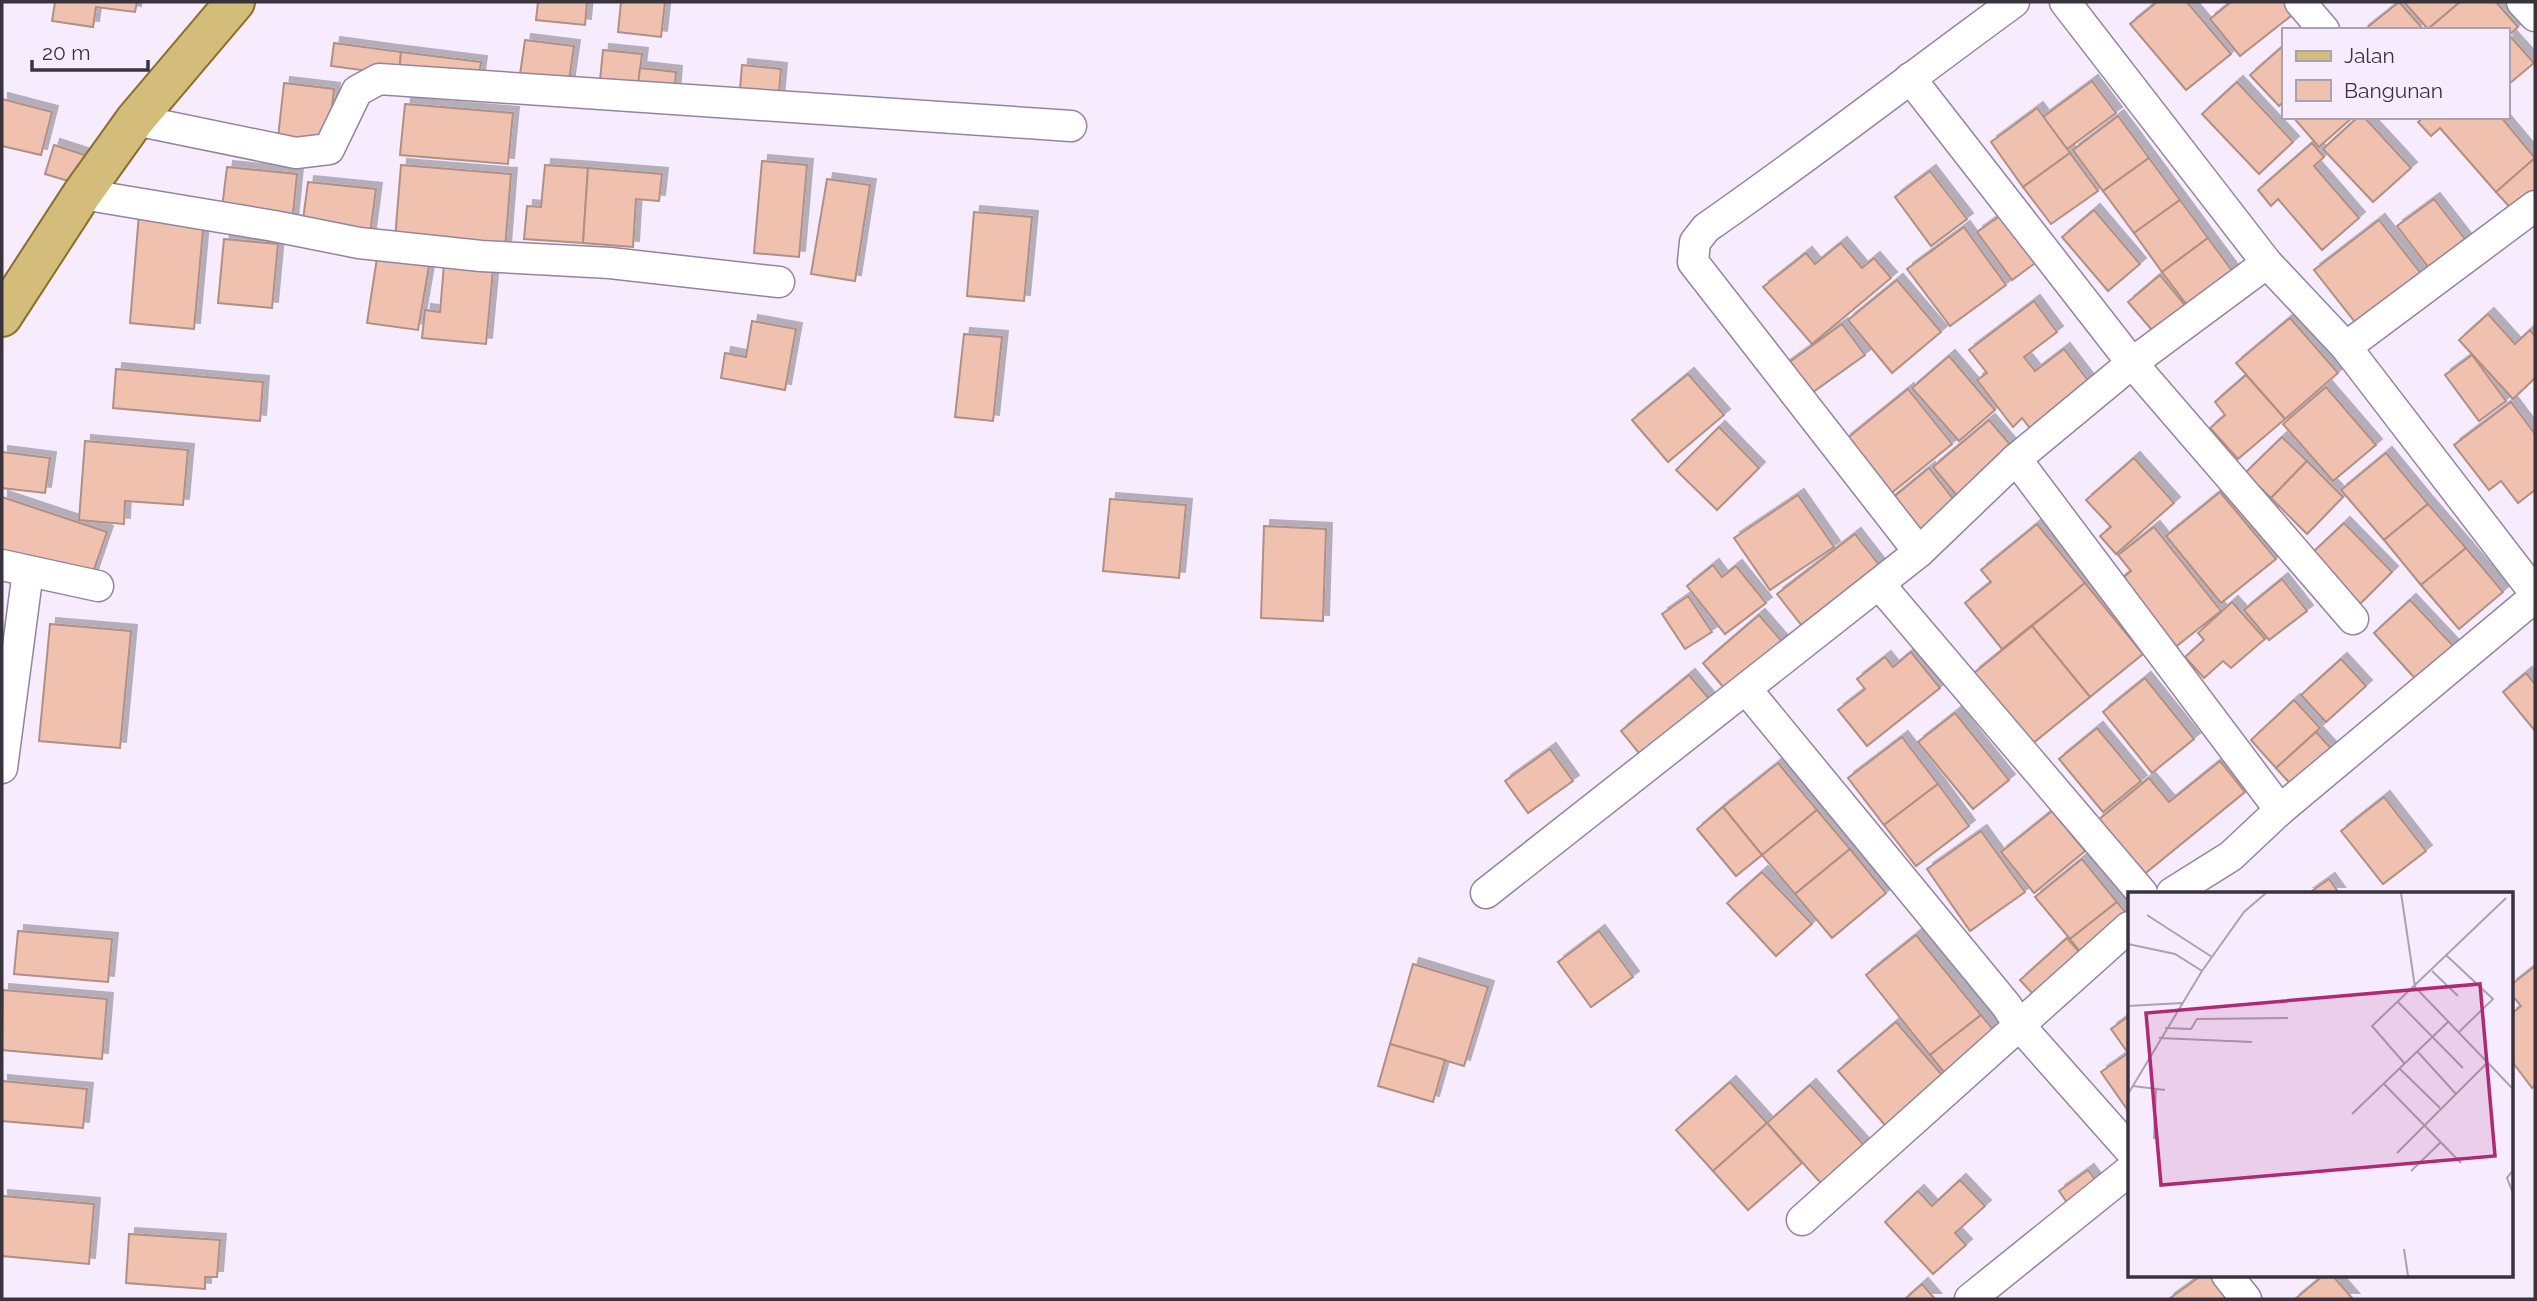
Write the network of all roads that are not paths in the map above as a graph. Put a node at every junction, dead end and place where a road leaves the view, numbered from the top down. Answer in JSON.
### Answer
{"nodes":[{"id":1,"x":235,"y":2,"type":"edge"},
{"id":2,"x":2014,"y":2,"type":"edge"},
{"id":3,"x":2065,"y":2,"type":"edge"},
{"id":4,"x":2300,"y":2,"type":"edge"},
{"id":5,"x":2522,"y":2,"type":"edge"},
{"id":6,"x":2535,"y":16,"type":"edge"},
{"id":7,"x":2322,"y":28,"type":"edge"},
{"id":8,"x":1910,"y":78,"type":"junction"},
{"id":9,"x":135,"y":120,"type":"junction"},
{"id":10,"x":1071,"y":126,"type":"dead end"},
{"id":11,"x":82,"y":194,"type":"junction"},
{"id":12,"x":2535,"y":206,"type":"edge"},
{"id":13,"x":2267,"y":263,"type":"junction"},
{"id":14,"x":779,"y":282,"type":"dead end"},
{"id":15,"x":2,"y":317,"type":"edge"},
{"id":16,"x":2346,"y":347,"type":"junction"},
{"id":17,"x":2132,"y":363,"type":"junction"},
{"id":18,"x":2016,"y":459,"type":"junction"},
{"id":19,"x":1919,"y":552,"type":"junction"},
{"id":20,"x":15,"y":568,"type":"edge"},
{"id":21,"x":1879,"y":584,"type":"junction"},
{"id":22,"x":98,"y":586,"type":"dead end"},
{"id":23,"x":2535,"y":595,"type":"edge"},
{"id":24,"x":2353,"y":619,"type":"dead end"},
{"id":25,"x":1746,"y":689,"type":"junction"},
{"id":26,"x":2,"y":768,"type":"edge"},
{"id":27,"x":2280,"y":810,"type":"junction"},
{"id":28,"x":2141,"y":892,"type":"edge"},
{"id":29,"x":2174,"y":892,"type":"edge"},
{"id":30,"x":1486,"y":893,"type":"dead end"},
{"id":31,"x":2128,"y":928,"type":"edge"},
{"id":32,"x":2020,"y":1026,"type":"junction"},
{"id":33,"x":2128,"y":1148,"type":"edge"},
{"id":34,"x":2128,"y":1172,"type":"edge"},
{"id":35,"x":1802,"y":1220,"type":"dead end"},
{"id":36,"x":2228,"y":1276,"type":"edge"},
{"id":37,"x":1970,"y":1299,"type":"edge"},
{"id":38,"x":2246,"y":1299,"type":"edge"}],
"edges":[{"from":1,"to":9,"type":"main road"},
{"from":2,"to":8,"type":"street"},
{"from":3,"to":13,"type":"street"},
{"from":4,"to":7,"type":"street"},
{"from":5,"to":6,"type":"street"},
{"from":8,"to":17,"type":"street"},
{"from":8,"to":19,"type":"street"},
{"from":9,"to":10,"type":"street"},
{"from":9,"to":11,"type":"main road"},
{"from":11,"to":14,"type":"street"},
{"from":11,"to":15,"type":"main road"},
{"from":12,"to":16,"type":"street"},
{"from":13,"to":16,"type":"street"},
{"from":13,"to":17,"type":"street"},
{"from":16,"to":23,"type":"street"},
{"from":17,"to":18,"type":"street"},
{"from":17,"to":24,"type":"street"},
{"from":18,"to":19,"type":"street"},
{"from":18,"to":27,"type":"street"},
{"from":19,"to":21,"type":"street"},
{"from":20,"to":22,"type":"street"},
{"from":20,"to":26,"type":"street"},
{"from":21,"to":25,"type":"street"},
{"from":21,"to":28,"type":"street"},
{"from":23,"to":27,"type":"street"},
{"from":25,"to":30,"type":"street"},
{"from":25,"to":32,"type":"street"},
{"from":27,"to":29,"type":"street"},
{"from":31,"to":32,"type":"street"},
{"from":32,"to":33,"type":"street"},
{"from":32,"to":35,"type":"street"},
{"from":34,"to":37,"type":"street"},
{"from":36,"to":38,"type":"street"}]}
